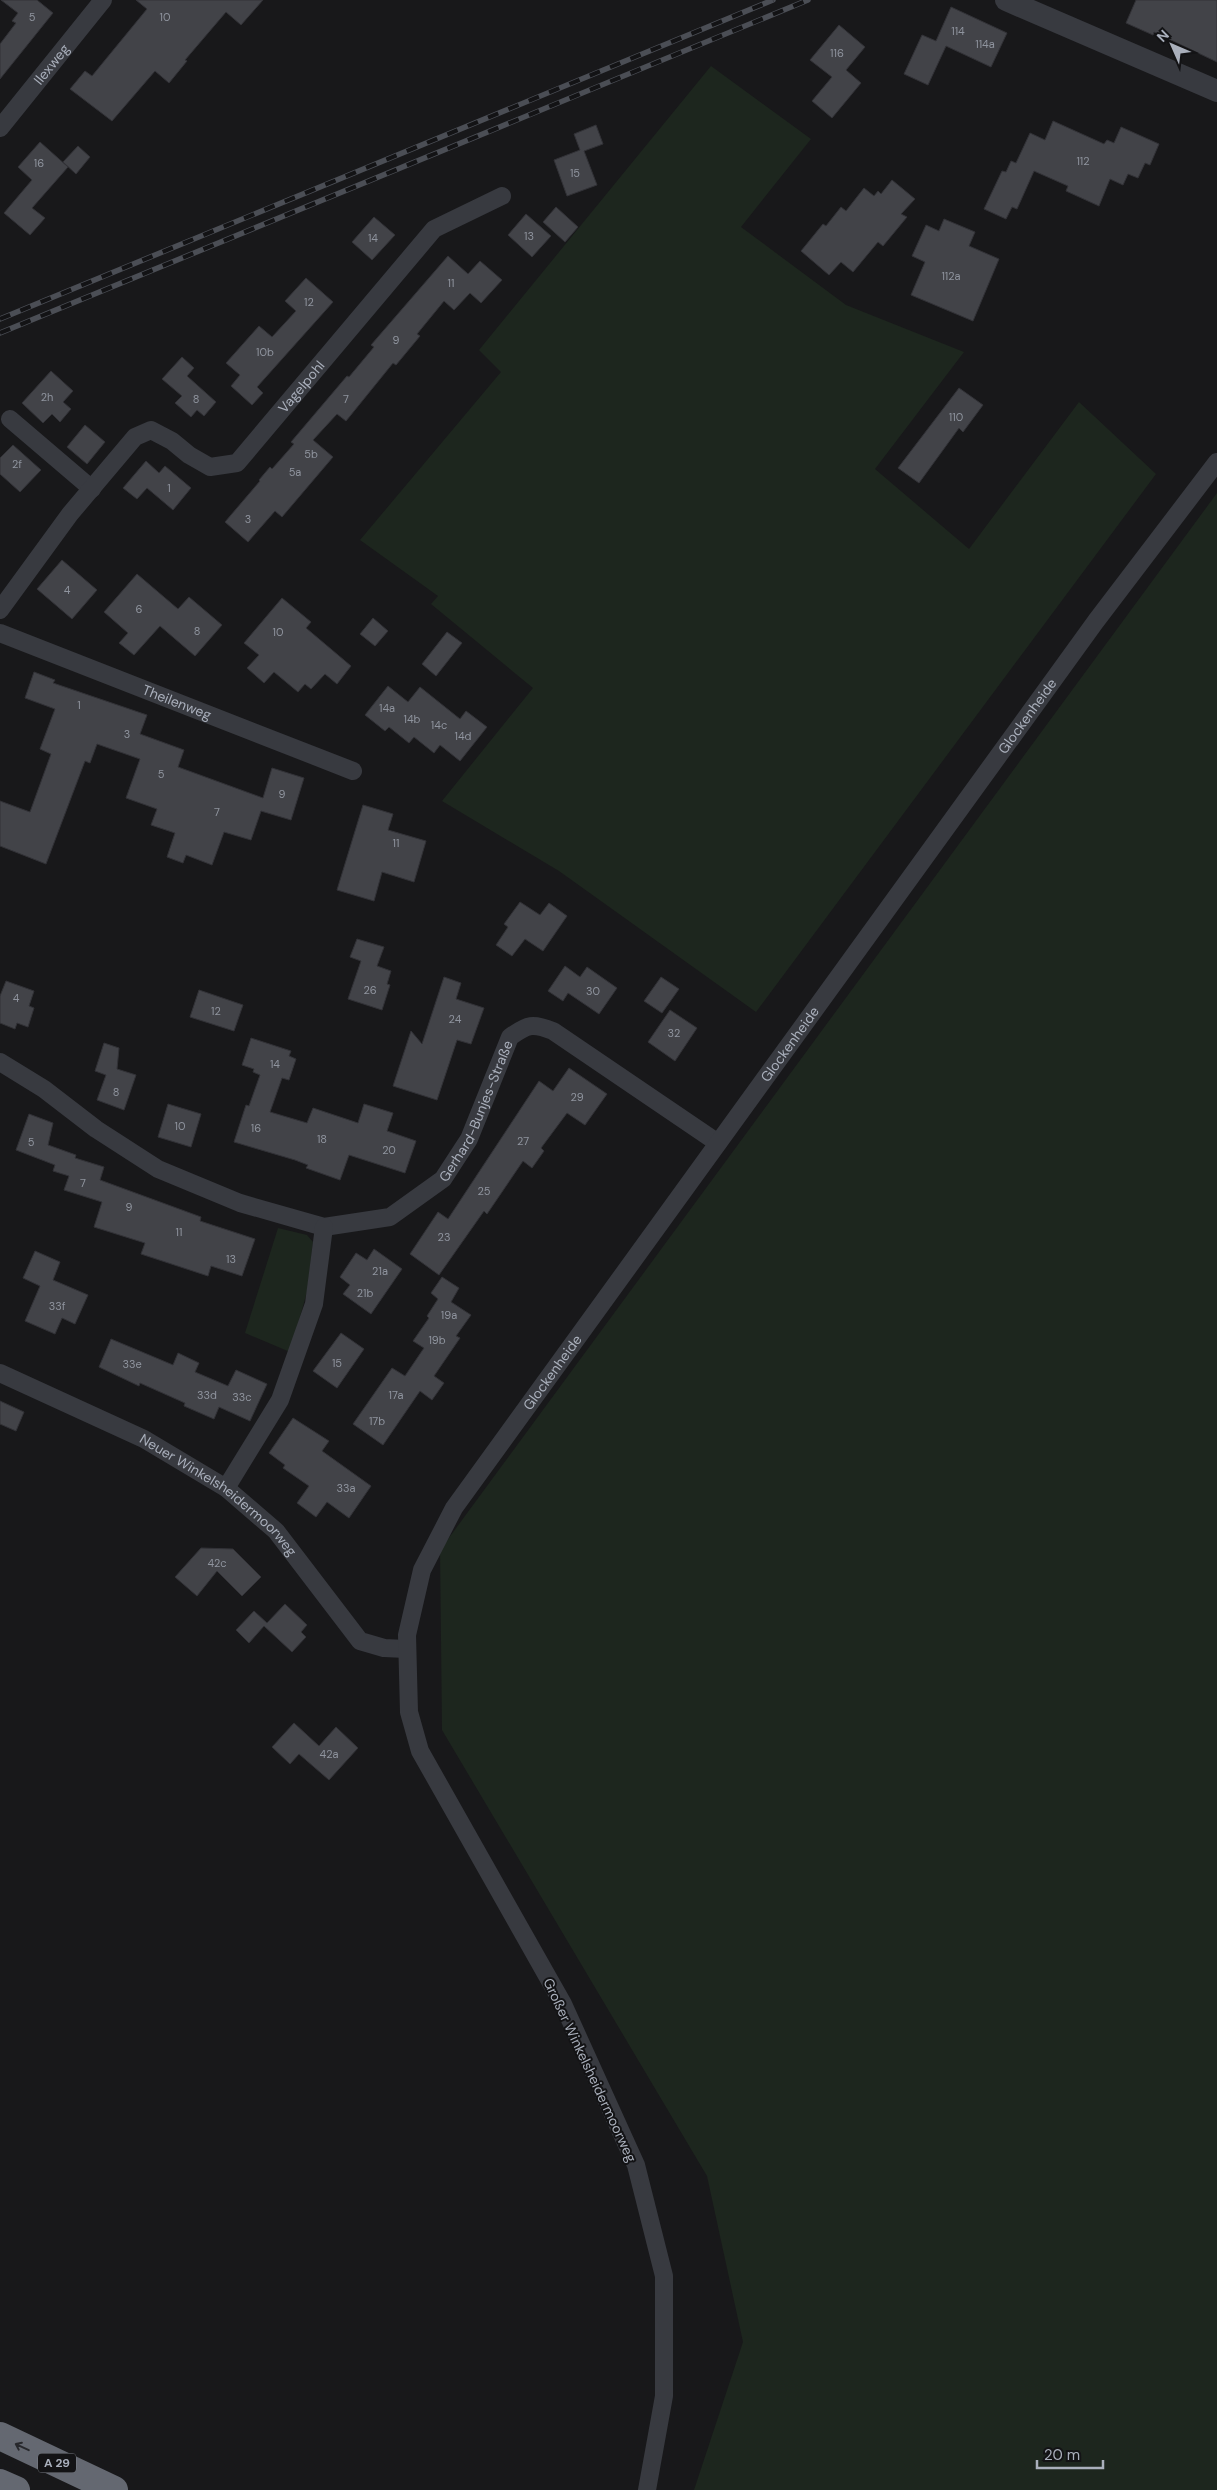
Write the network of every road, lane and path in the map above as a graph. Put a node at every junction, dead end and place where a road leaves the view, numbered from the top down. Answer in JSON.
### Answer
{"nodes":[{"id":1,"x":103,"y":0,"type":"edge"},
{"id":2,"x":1006,"y":0,"type":"edge"},
{"id":3,"x":1217,"y":91,"type":"edge"},
{"id":4,"x":0,"y":128,"type":"edge"},
{"id":5,"x":502,"y":196,"type":"dead end"},
{"id":6,"x":10,"y":419,"type":"dead end"},
{"id":7,"x":1217,"y":462,"type":"edge"},
{"id":8,"x":92,"y":489,"type":"junction"},
{"id":9,"x":0,"y":610,"type":"edge"},
{"id":10,"x":0,"y":633,"type":"edge"},
{"id":11,"x":353,"y":770,"type":"dead end"},
{"id":12,"x":0,"y":1062,"type":"edge"},
{"id":13,"x":718,"y":1143,"type":"junction"},
{"id":14,"x":324,"y":1227,"type":"junction"},
{"id":15,"x":0,"y":1373,"type":"edge"},
{"id":16,"x":226,"y":1488,"type":"junction"},
{"id":17,"x":406,"y":1649,"type":"junction"},
{"id":18,"x":0,"y":2436,"type":"edge"},
{"id":19,"x":0,"y":2482,"type":"edge"},
{"id":20,"x":16,"y":2490,"type":"edge"},
{"id":21,"x":114,"y":2490,"type":"edge"},
{"id":22,"x":647,"y":2490,"type":"edge"}],
"edges":[{"from":1,"to":4,"type":"street","name":"Ilexweg"},
{"from":2,"to":3,"type":"street"},
{"from":5,"to":8,"type":"street","name":"Vagelpohl"},
{"from":6,"to":8,"type":"street"},
{"from":7,"to":13,"type":"street","name":"Glockenheide"},
{"from":8,"to":9,"type":"street","name":"Vagelpohl"},
{"from":10,"to":11,"type":"street","name":"Theilenweg"},
{"from":12,"to":14,"type":"street","name":"Gerhard-Bunjes-Straße"},
{"from":13,"to":14,"type":"street","name":"Gerhard-Bunjes-Straße"},
{"from":13,"to":17,"type":"street","name":"Glockenheide"},
{"from":14,"to":16,"type":"street"},
{"from":15,"to":16,"type":"street","name":"Neuer Winkelsheidermoorweg"},
{"from":16,"to":17,"type":"street","name":"Neuer Winkelsheidermoorweg"},
{"from":17,"to":22,"type":"street","name":"Großer Winkelsheidermoorweg"},
{"from":21,"to":18,"type":"highway","number":"A 29","one_way":true},
{"from":19,"to":20,"type":"highway"}]}
